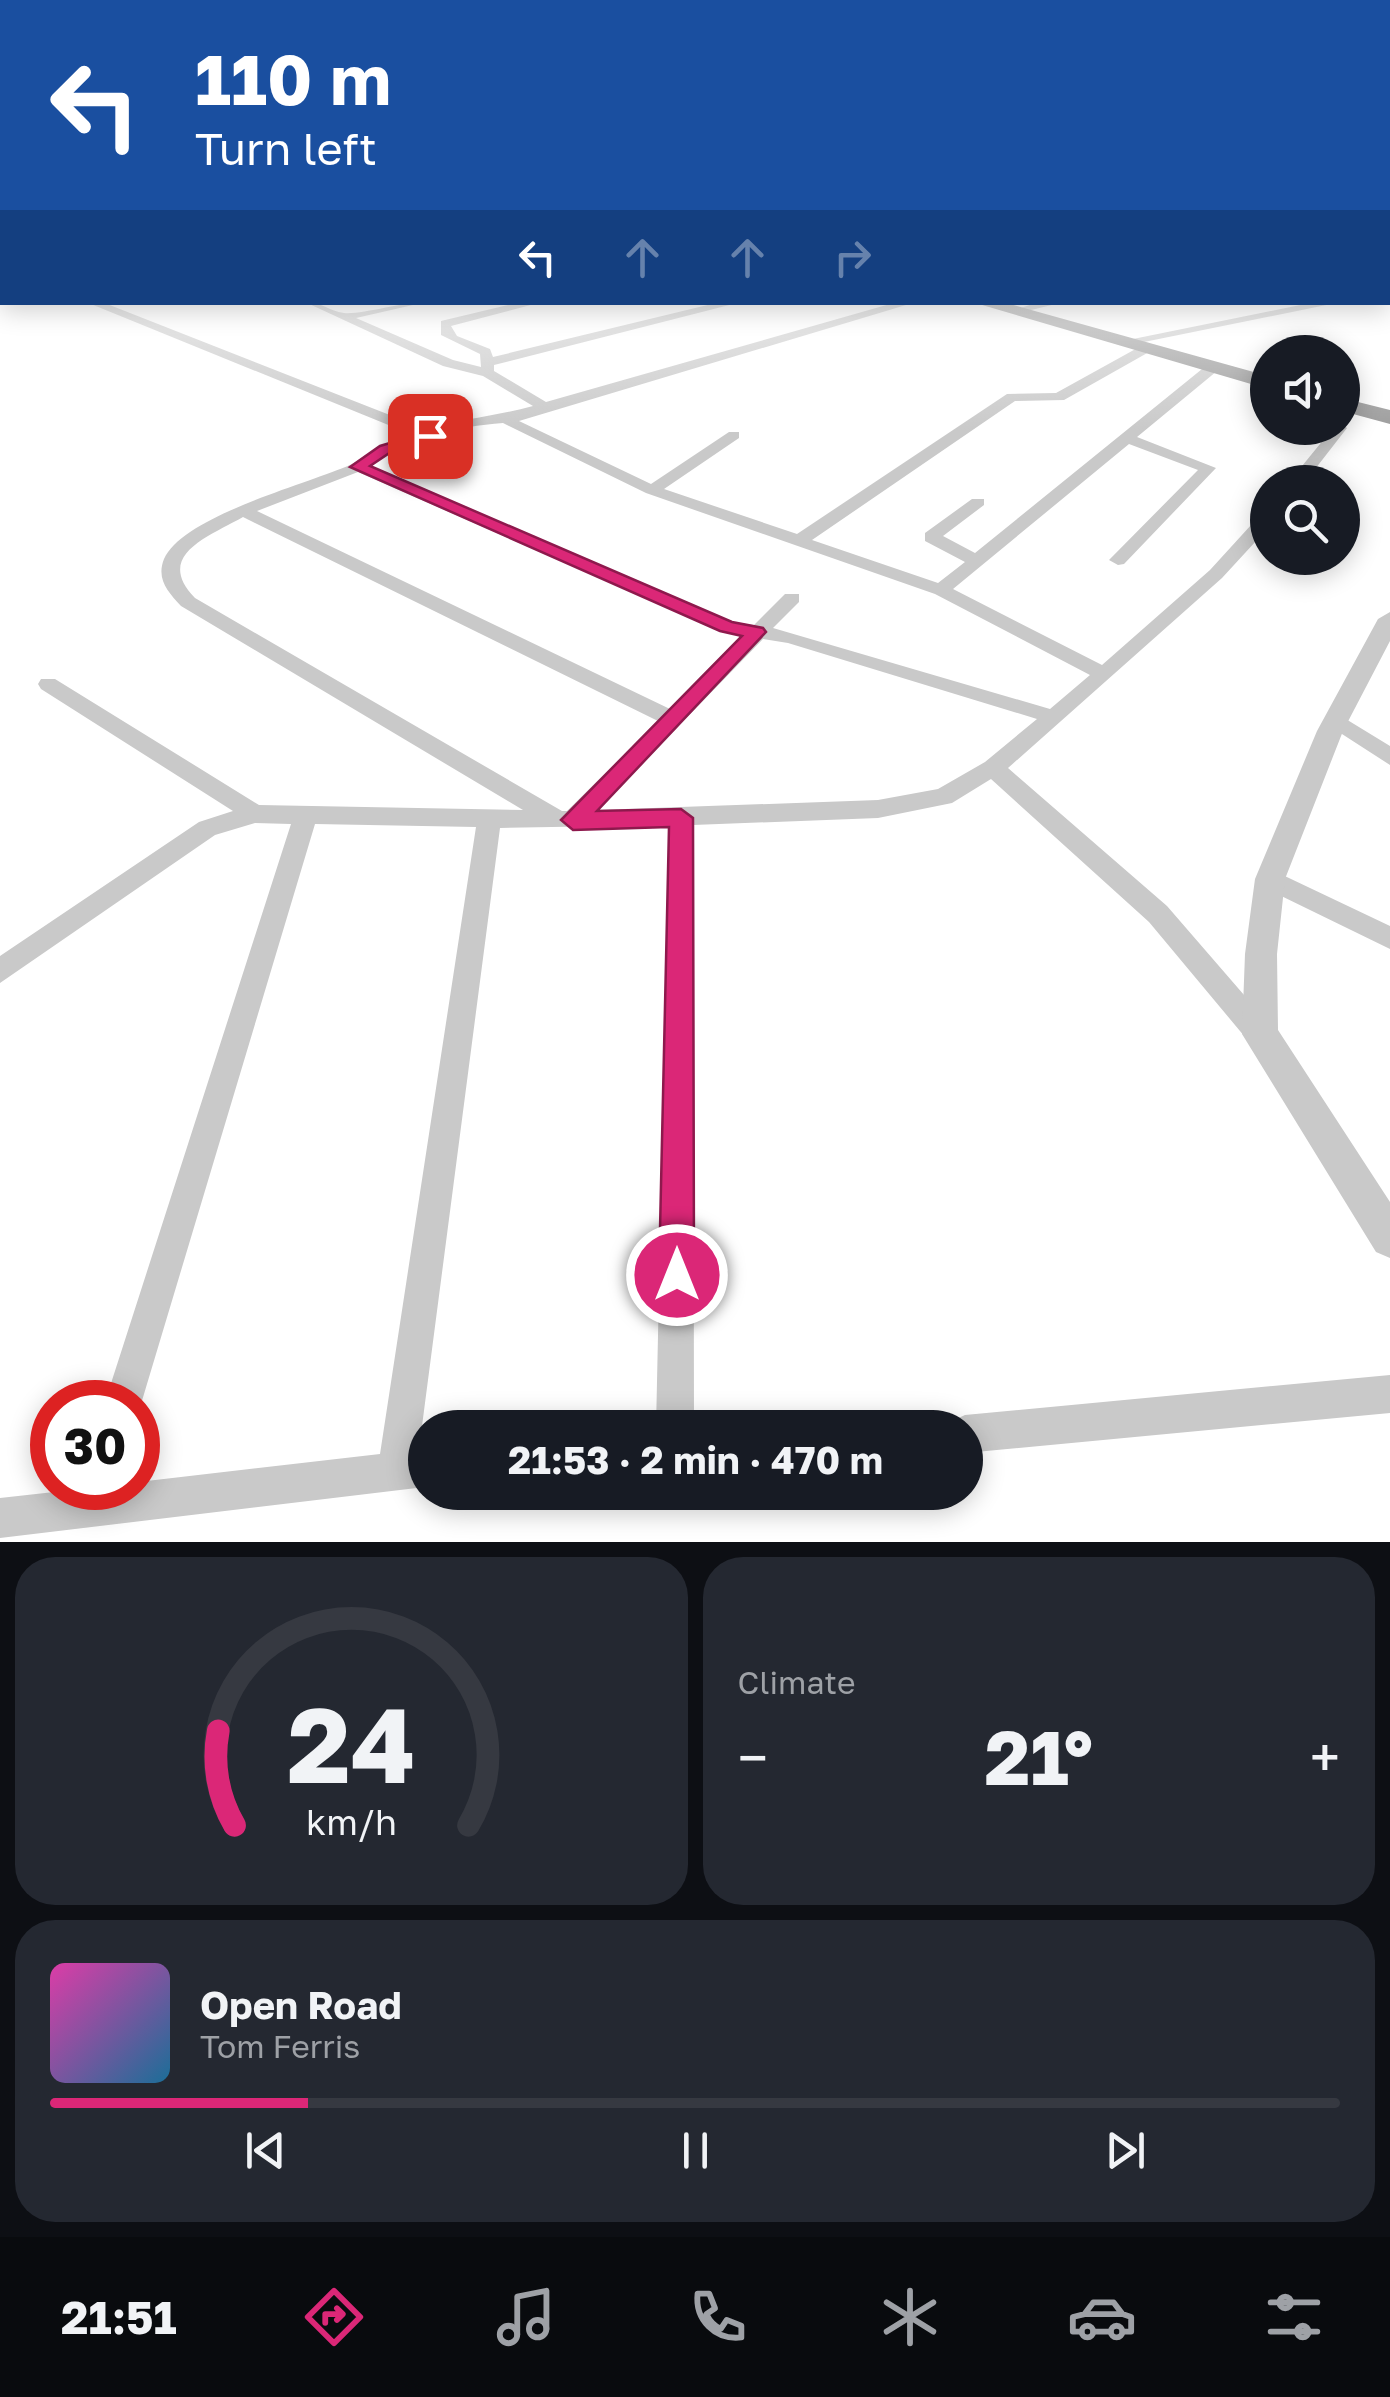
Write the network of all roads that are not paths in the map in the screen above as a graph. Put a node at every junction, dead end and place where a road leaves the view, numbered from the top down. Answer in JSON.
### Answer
{"nodes":[{"id":1,"x":97,"y":305,"type":"edge"},
{"id":2,"x":318,"y":305,"type":"edge"},
{"id":3,"x":405,"y":305,"type":"edge"},
{"id":4,"x":524,"y":305,"type":"edge"},
{"id":5,"x":900,"y":305,"type":"edge"},
{"id":6,"x":992,"y":305,"type":"edge"},
{"id":7,"x":1016,"y":305,"type":"edge"},
{"id":8,"x":1042,"y":305,"type":"edge"},
{"id":9,"x":1322,"y":305,"type":"edge"},
{"id":10,"x":702,"y":306,"type":"edge"},
{"id":11,"x":1026,"y":308,"type":"junction"},
{"id":12,"x":347,"y":316,"type":"junction"},
{"id":13,"x":1142,"y":344,"type":"junction"},
{"id":14,"x":488,"y":368,"type":"junction"},
{"id":15,"x":1212,"y":368,"type":"junction"},
{"id":16,"x":1250,"y":370,"type":"edge"},
{"id":17,"x":1250,"y":378,"type":"edge"},
{"id":18,"x":545,"y":406,"type":"junction"},
{"id":19,"x":1390,"y":408,"type":"edge"},
{"id":20,"x":1360,"y":411,"type":"edge"},
{"id":21,"x":1360,"y":414,"type":"edge"},
{"id":22,"x":1390,"y":417,"type":"edge"},
{"id":23,"x":512,"y":418,"type":"junction"},
{"id":24,"x":734,"y":435,"type":"dead end"},
{"id":25,"x":430,"y":436,"type":"junction"},
{"id":26,"x":1126,"y":438,"type":"junction"},
{"id":27,"x":358,"y":467,"type":"junction"},
{"id":28,"x":652,"y":490,"type":"junction"},
{"id":29,"x":978,"y":502,"type":"dead end"},
{"id":30,"x":244,"y":512,"type":"junction"},
{"id":31,"x":1250,"y":537,"type":"edge"},
{"id":32,"x":800,"y":540,"type":"junction"},
{"id":33,"x":977,"y":560,"type":"junction"},
{"id":34,"x":1118,"y":560,"type":"dead end"},
{"id":35,"x":941,"y":590,"type":"junction"},
{"id":36,"x":792,"y":598,"type":"dead end"},
{"id":37,"x":1390,"y":620,"type":"edge"},
{"id":38,"x":756,"y":632,"type":"junction"},
{"id":39,"x":1381,"y":655,"type":"edge"},
{"id":40,"x":1104,"y":674,"type":"junction"},
{"id":41,"x":48,"y":684,"type":"dead end"},
{"id":42,"x":1053,"y":717,"type":"junction"},
{"id":43,"x":674,"y":720,"type":"junction"},
{"id":44,"x":1336,"y":720,"type":"junction"},
{"id":45,"x":1390,"y":757,"type":"edge"},
{"id":46,"x":993,"y":768,"type":"junction"},
{"id":47,"x":255,"y":814,"type":"junction"},
{"id":48,"x":306,"y":814,"type":"junction"},
{"id":49,"x":681,"y":818,"type":"junction"},
{"id":50,"x":489,"y":820,"type":"junction"},
{"id":51,"x":566,"y":820,"type":"junction"},
{"id":52,"x":1270,"y":879,"type":"junction"},
{"id":53,"x":1390,"y":938,"type":"edge"},
{"id":54,"x":0,"y":971,"type":"edge"},
{"id":55,"x":1260,"y":1034,"type":"junction"},
{"id":56,"x":1390,"y":1238,"type":"edge"},
{"id":57,"x":131,"y":1380,"type":"edge"},
{"id":58,"x":1390,"y":1394,"type":"edge"},
{"id":59,"x":418,"y":1410,"type":"edge"},
{"id":60,"x":675,"y":1410,"type":"edge"},
{"id":61,"x":983,"y":1432,"type":"edge"},
{"id":62,"x":408,"y":1468,"type":"edge"},
{"id":63,"x":160,"y":1491,"type":"edge"},
{"id":64,"x":36,"y":1510,"type":"edge"},
{"id":65,"x":0,"y":1518,"type":"edge"}],
"edges":[{"from":1,"to":25,"type":"street"},
{"from":2,"to":12,"type":"street"},
{"from":3,"to":12,"type":"street"},
{"from":4,"to":14,"type":"street"},
{"from":5,"to":18,"type":"street"},
{"from":6,"to":13,"type":"highway"},
{"from":7,"to":11,"type":"highway"},
{"from":8,"to":11,"type":"street"},
{"from":9,"to":13,"type":"street"},
{"from":10,"to":14,"type":"street"},
{"from":11,"to":13,"type":"highway"},
{"from":12,"to":14,"type":"street"},
{"from":13,"to":15,"type":"highway"},
{"from":13,"to":16,"type":"highway"},
{"from":13,"to":32,"type":"street"},
{"from":14,"to":18,"type":"street"},
{"from":15,"to":17,"type":"highway"},
{"from":15,"to":26,"type":"street"},
{"from":18,"to":23,"type":"street"},
{"from":19,"to":20,"type":"highway"},
{"from":21,"to":22,"type":"highway"},
{"from":23,"to":25,"type":"street"},
{"from":23,"to":28,"type":"street"},
{"from":24,"to":28,"type":"street"},
{"from":25,"to":27,"type":"street"},
{"from":26,"to":33,"type":"street"},
{"from":26,"to":34,"type":"street"},
{"from":27,"to":30,"type":"street"},
{"from":27,"to":38,"type":"street"},
{"from":28,"to":32,"type":"street"},
{"from":29,"to":33,"type":"street"},
{"from":30,"to":43,"type":"street"},
{"from":30,"to":51,"type":"street"},
{"from":31,"to":40,"type":"street"},
{"from":32,"to":35,"type":"street"},
{"from":33,"to":35,"type":"street"},
{"from":35,"to":40,"type":"street"},
{"from":36,"to":38,"type":"street"},
{"from":37,"to":39,"type":"street"},
{"from":38,"to":42,"type":"street"},
{"from":38,"to":43,"type":"street"},
{"from":39,"to":44,"type":"street"},
{"from":40,"to":42,"type":"street"},
{"from":41,"to":47,"type":"street"},
{"from":42,"to":46,"type":"street"},
{"from":43,"to":51,"type":"street"},
{"from":44,"to":45,"type":"street"},
{"from":44,"to":52,"type":"street"},
{"from":46,"to":49,"type":"street"},
{"from":46,"to":55,"type":"street"},
{"from":47,"to":48,"type":"street"},
{"from":47,"to":54,"type":"street"},
{"from":48,"to":50,"type":"street"},
{"from":48,"to":57,"type":"street"},
{"from":49,"to":51,"type":"street"},
{"from":49,"to":60,"type":"street"},
{"from":50,"to":51,"type":"street"},
{"from":50,"to":59,"type":"street"},
{"from":52,"to":53,"type":"street"},
{"from":52,"to":55,"type":"street"},
{"from":55,"to":56,"type":"street"},
{"from":58,"to":61,"type":"street"},
{"from":62,"to":63,"type":"street"},
{"from":64,"to":65,"type":"street"}]}
